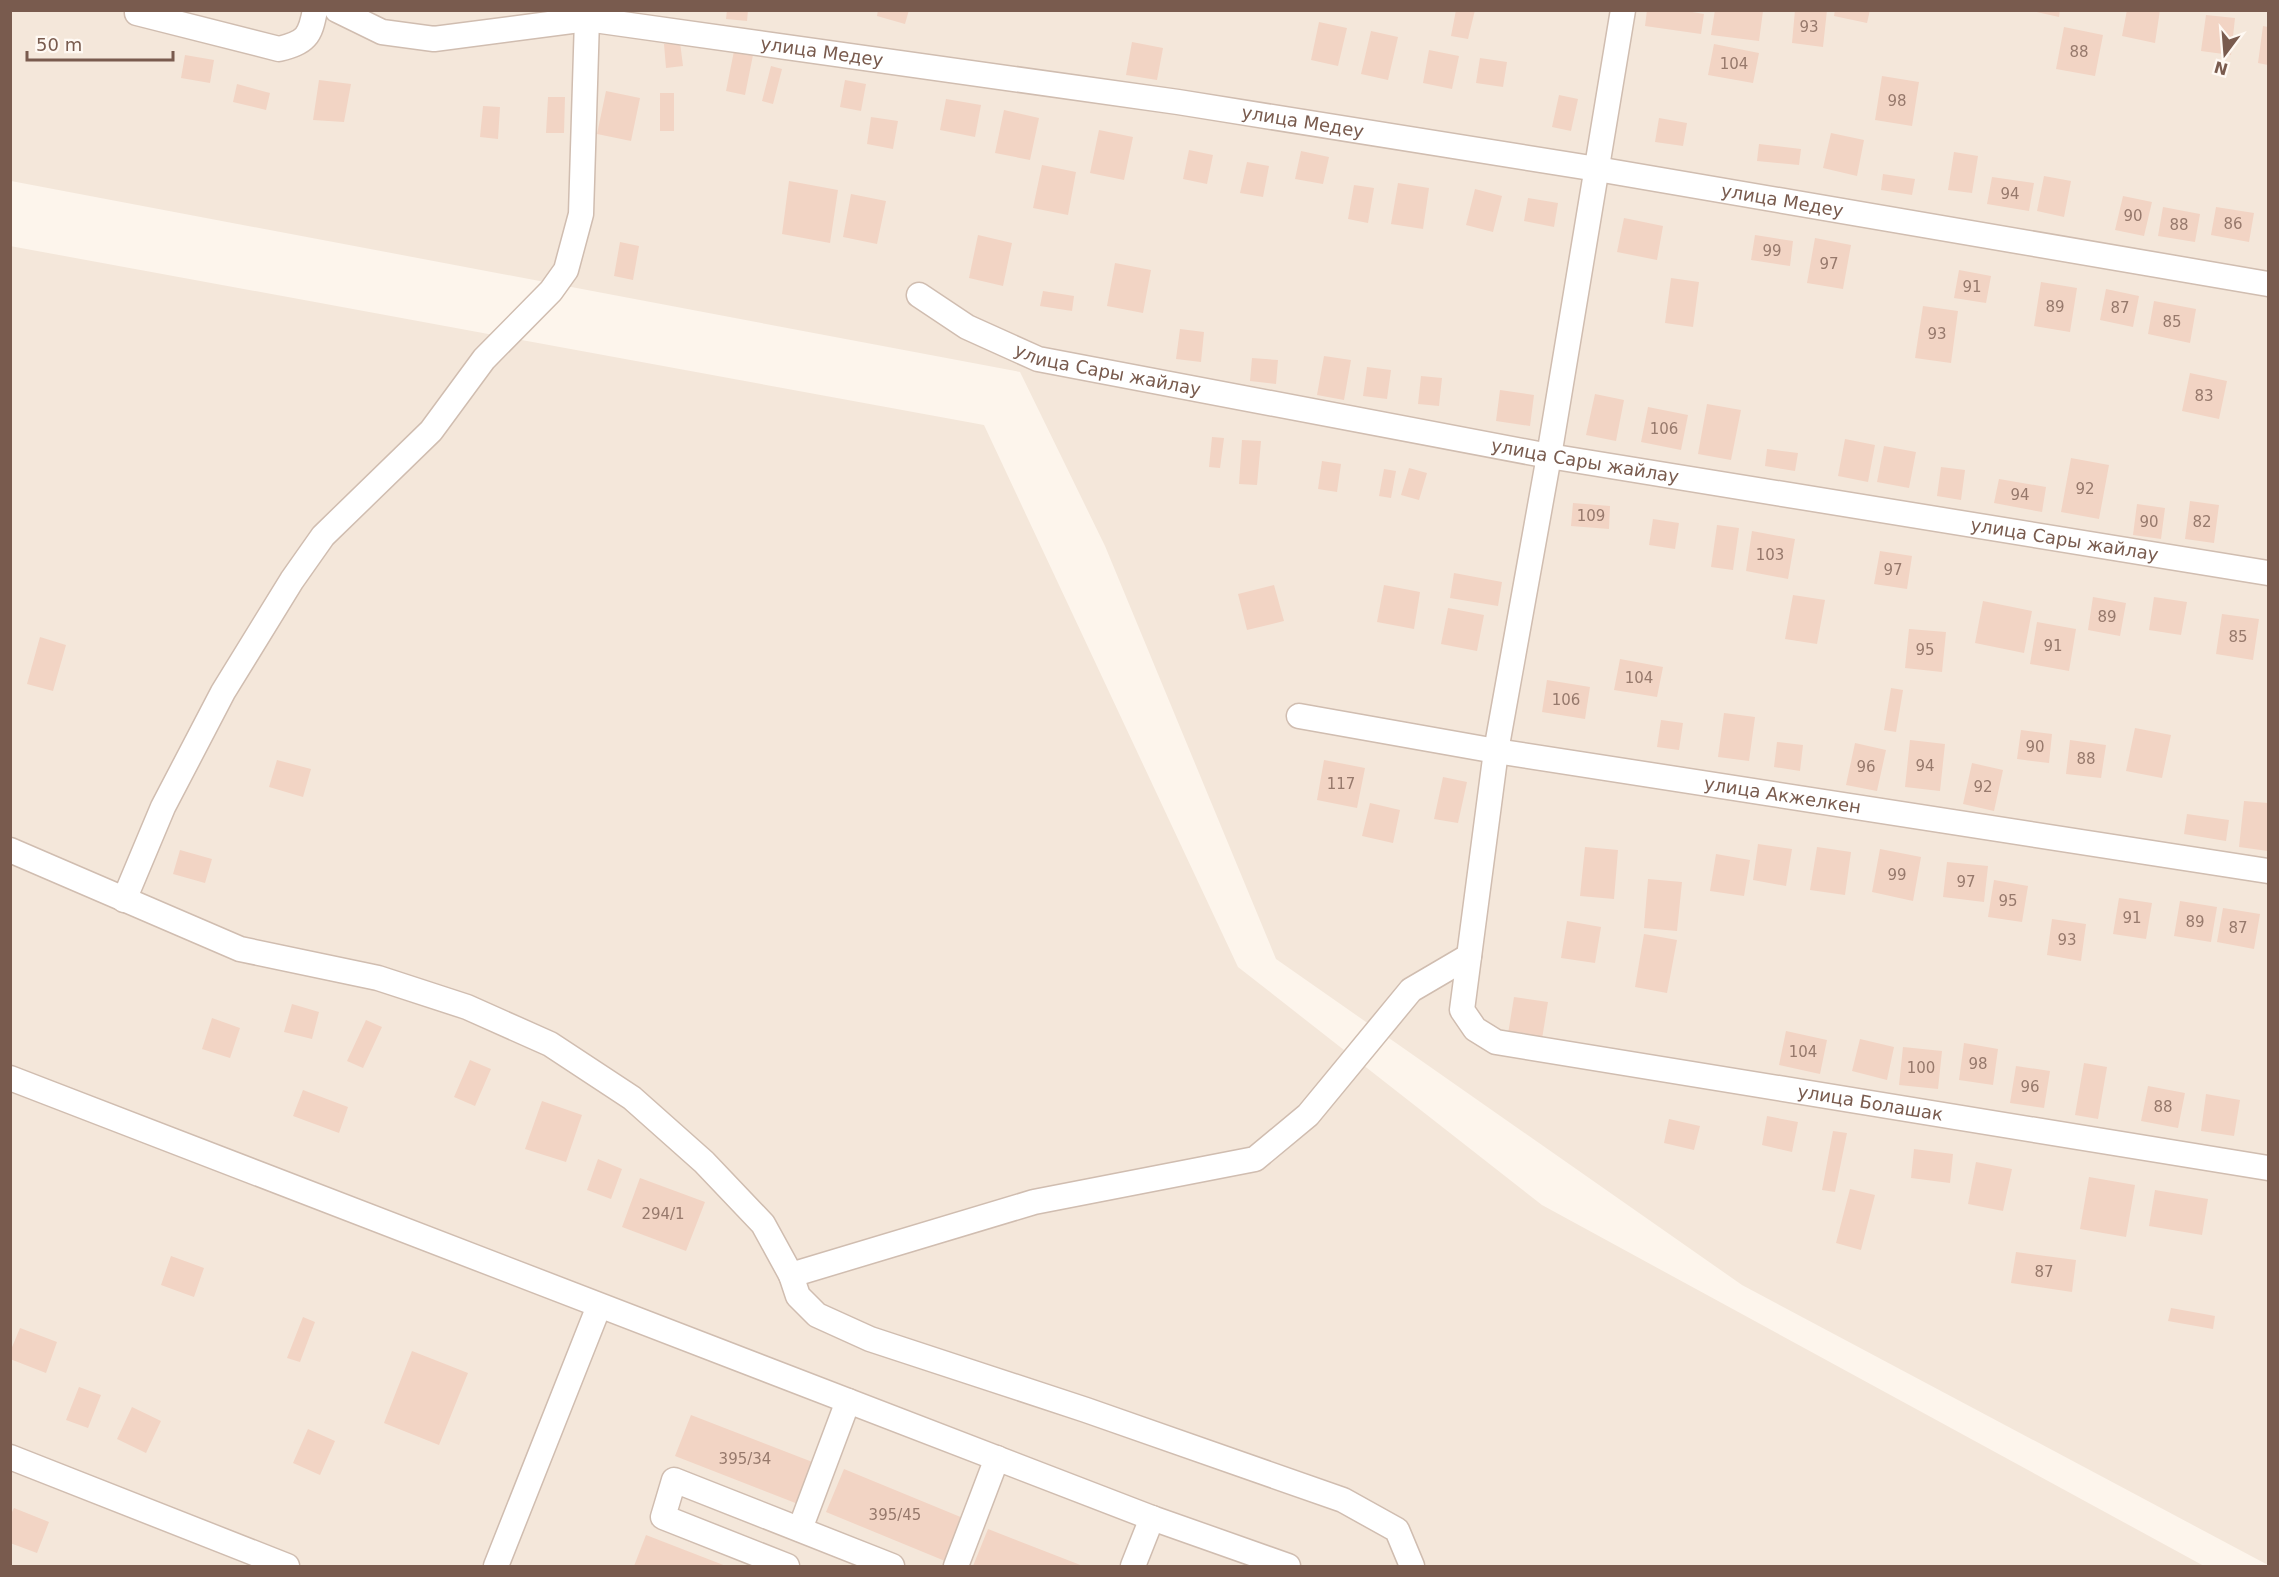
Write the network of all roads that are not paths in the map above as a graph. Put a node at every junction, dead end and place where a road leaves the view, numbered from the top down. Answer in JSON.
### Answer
{"nodes":[{"id":1,"x":315,"y":10,"type":"edge"},
{"id":2,"x":337,"y":10,"type":"edge"},
{"id":3,"x":1623,"y":10,"type":"edge"},
{"id":4,"x":137,"y":13,"type":"dead end"},
{"id":5,"x":587,"y":19,"type":"junction"},
{"id":6,"x":1596,"y":169,"type":"junction"},
{"id":7,"x":2268,"y":284,"type":"edge"},
{"id":8,"x":919,"y":295,"type":"dead end"},
{"id":9,"x":1549,"y":456,"type":"junction"},
{"id":10,"x":2268,"y":573,"type":"edge"},
{"id":11,"x":1299,"y":716,"type":"dead end"},
{"id":12,"x":1496,"y":751,"type":"junction"},
{"id":13,"x":10,"y":850,"type":"edge"},
{"id":14,"x":2268,"y":871,"type":"edge"},
{"id":15,"x":124,"y":900,"type":"junction"},
{"id":16,"x":1469,"y":956,"type":"junction"},
{"id":17,"x":10,"y":1078,"type":"edge"},
{"id":18,"x":2268,"y":1168,"type":"edge"},
{"id":19,"x":790,"y":1275,"type":"junction"},
{"id":20,"x":599,"y":1306,"type":"junction"},
{"id":21,"x":848,"y":1401,"type":"junction"},
{"id":22,"x":10,"y":1457,"type":"edge"},
{"id":23,"x":997,"y":1458,"type":"junction"},
{"id":24,"x":1152,"y":1518,"type":"junction"},
{"id":25,"x":800,"y":1529,"type":"junction"},
{"id":26,"x":287,"y":1566,"type":"edge"},
{"id":27,"x":496,"y":1566,"type":"edge"},
{"id":28,"x":787,"y":1566,"type":"edge"},
{"id":29,"x":892,"y":1566,"type":"edge"},
{"id":30,"x":956,"y":1566,"type":"edge"},
{"id":31,"x":1133,"y":1566,"type":"edge"},
{"id":32,"x":1288,"y":1566,"type":"edge"},
{"id":33,"x":1412,"y":1566,"type":"edge"}],
"edges":[{"from":1,"to":4,"type":"street"},
{"from":2,"to":5,"type":"street","name":"улица Медеу"},
{"from":3,"to":6,"type":"street"},
{"from":5,"to":6,"type":"street","name":"улица Медеу"},
{"from":5,"to":15,"type":"street"},
{"from":6,"to":7,"type":"street","name":"улица Медеу"},
{"from":6,"to":9,"type":"street"},
{"from":8,"to":9,"type":"street","name":"улица Сары жайлау"},
{"from":9,"to":10,"type":"street","name":"улица Сары жайлау"},
{"from":9,"to":12,"type":"street"},
{"from":11,"to":12,"type":"street","name":"улица Акжелкен"},
{"from":12,"to":14,"type":"street","name":"улица Акжелкен"},
{"from":12,"to":16,"type":"street"},
{"from":13,"to":15,"type":"street"},
{"from":15,"to":19,"type":"street"},
{"from":16,"to":18,"type":"street","name":"улица Болашак"},
{"from":16,"to":19,"type":"street"},
{"from":17,"to":20,"type":"street"},
{"from":19,"to":33,"type":"street"},
{"from":20,"to":21,"type":"street"},
{"from":20,"to":27,"type":"street"},
{"from":21,"to":23,"type":"street"},
{"from":21,"to":25,"type":"street"},
{"from":22,"to":26,"type":"street"},
{"from":23,"to":24,"type":"street"},
{"from":23,"to":30,"type":"street"},
{"from":24,"to":31,"type":"street"},
{"from":24,"to":32,"type":"street"},
{"from":25,"to":28,"type":"street"},
{"from":25,"to":29,"type":"street"}]}
